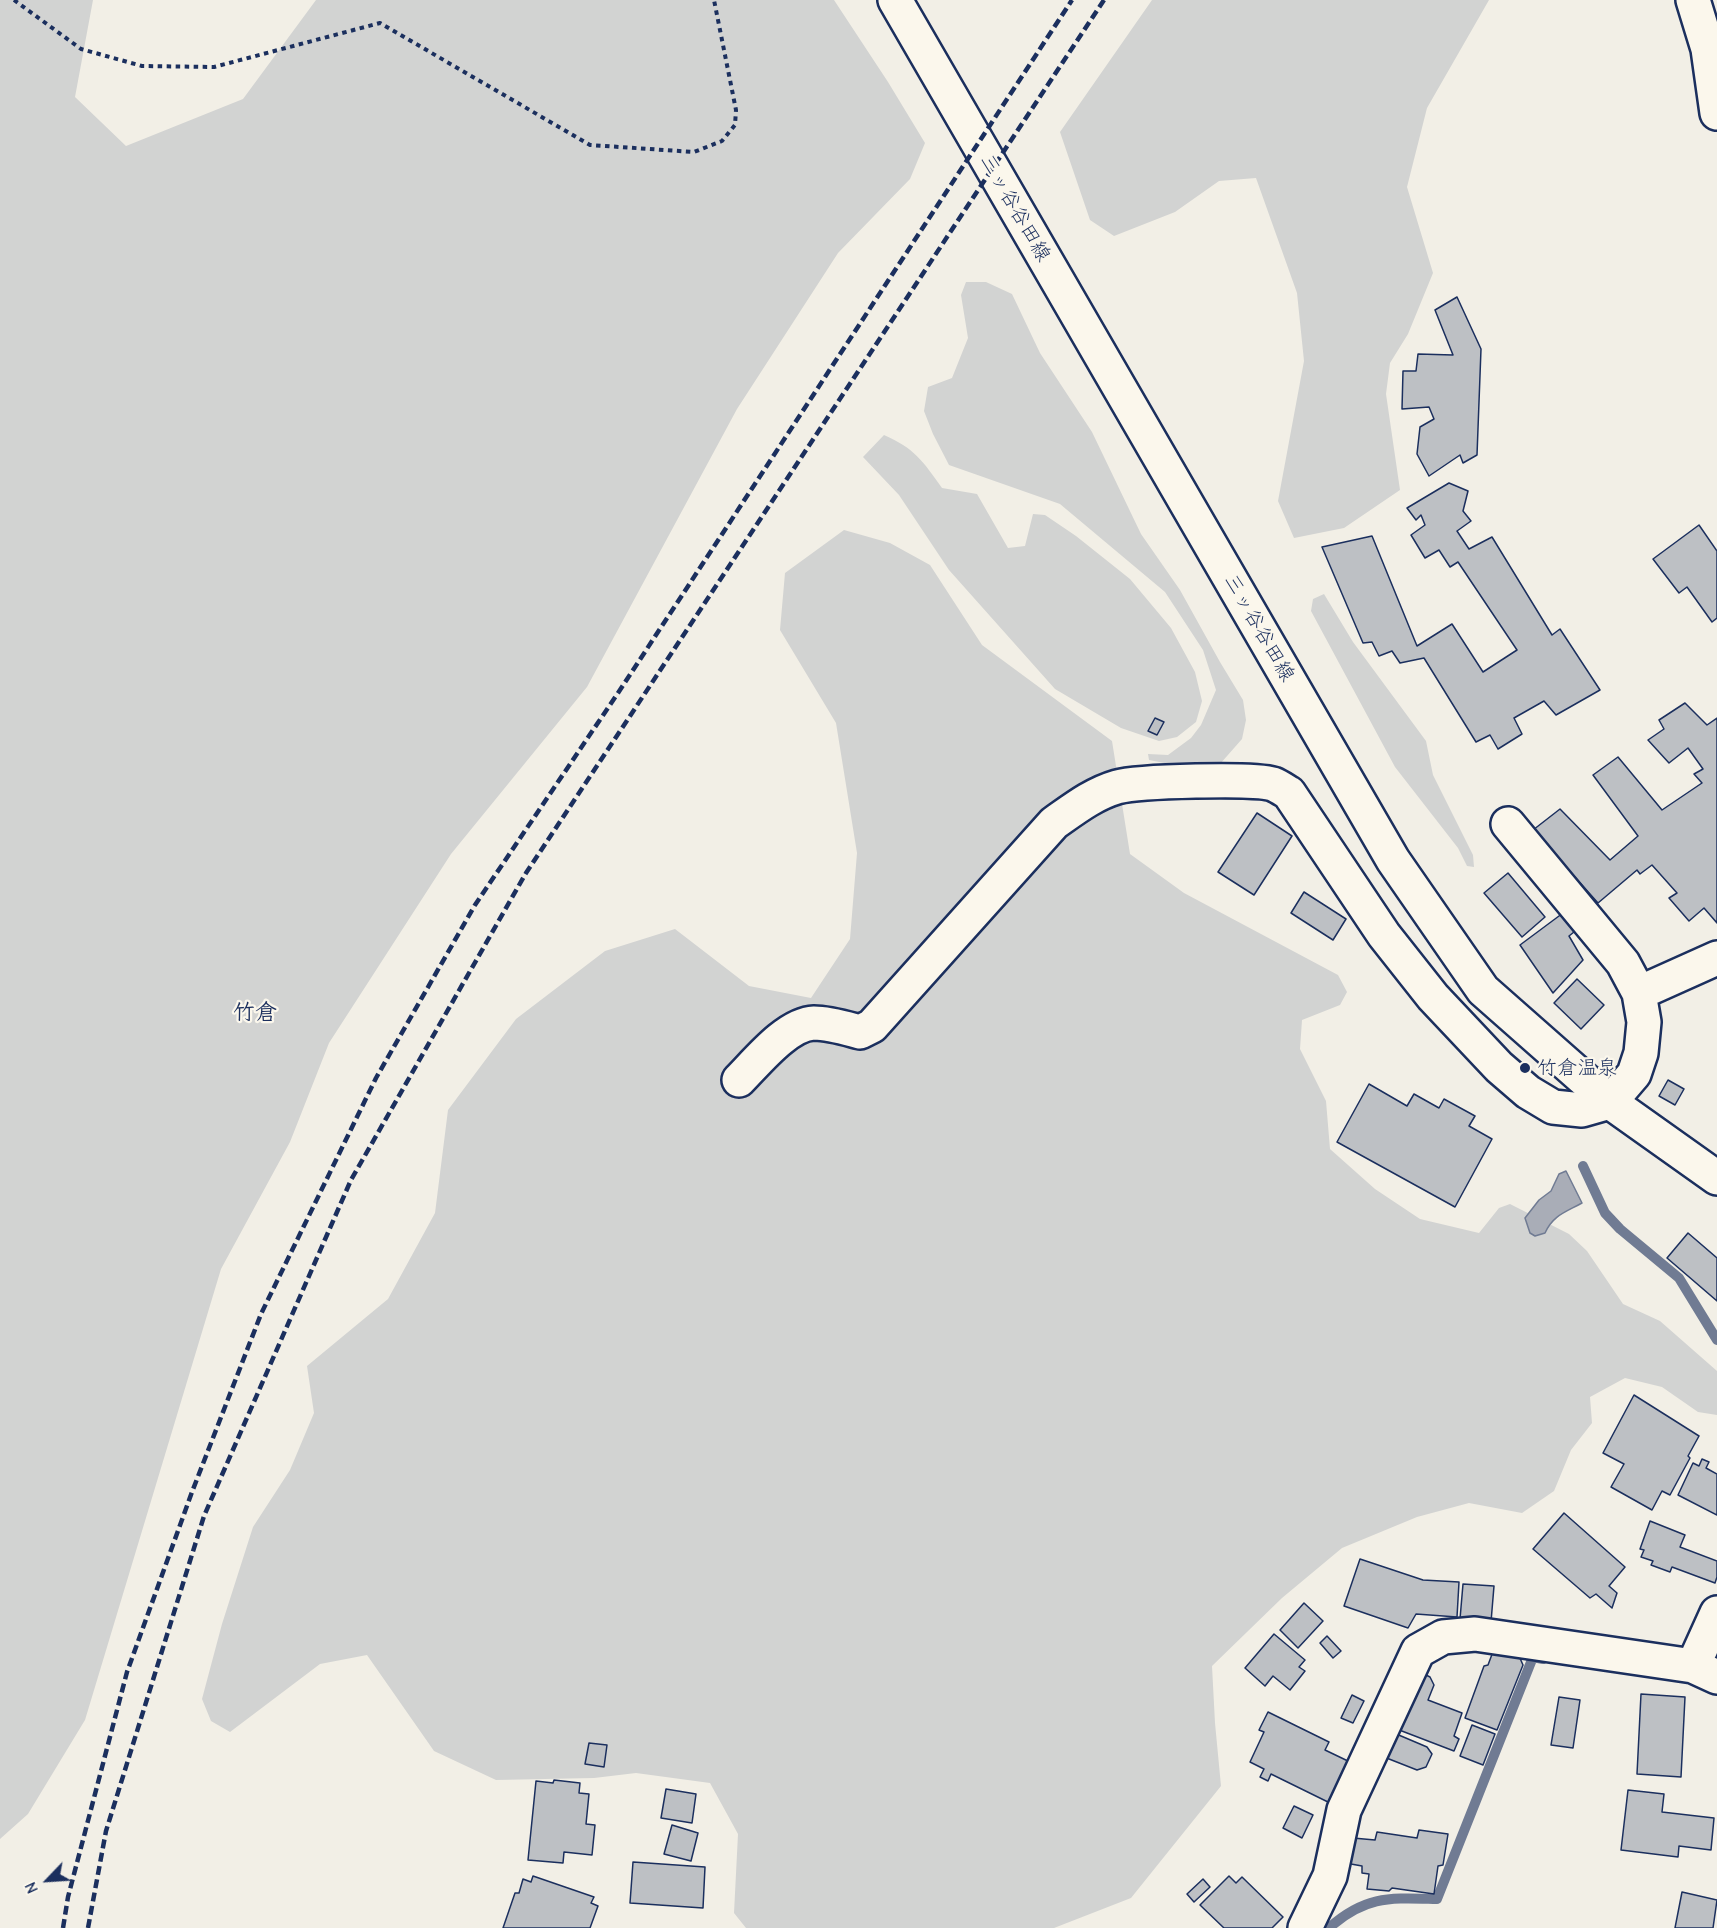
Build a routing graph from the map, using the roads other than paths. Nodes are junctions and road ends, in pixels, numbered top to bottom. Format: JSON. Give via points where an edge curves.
{"nodes":[{"id":1,"x":895,"y":0,"type":"edge"},
{"id":2,"x":1693,"y":0,"type":"edge"},
{"id":3,"x":1717,"y":113,"type":"edge"},
{"id":4,"x":1508,"y":824,"type":"dead end"},
{"id":5,"x":1717,"y":958,"type":"edge"},
{"id":6,"x":1639,"y":993,"type":"junction"},
{"id":7,"x":739,"y":1080,"type":"dead end"},
{"id":8,"x":1610,"y":1102,"type":"junction"},
{"id":9,"x":1717,"y":1178,"type":"edge"},
{"id":10,"x":1717,"y":1613,"type":"edge"},
{"id":11,"x":1705,"y":1671,"type":"edge"},
{"id":12,"x":1305,"y":1928,"type":"edge"}],
"edges":[{"from":1,"to":8,"type":"street","name":"三ッ谷谷田線","via":[[1393,860],[1483,990]]},
{"from":2,"to":3,"type":"street","via":[[1708,49]]},
{"from":4,"to":6,"type":"street","via":[[1623,963]]},
{"from":5,"to":6,"type":"street"},
{"from":6,"to":8,"type":"street","via":[[1644,1022],[1641,1053],[1634,1074]]},
{"from":7,"to":8,"type":"street","via":[[791,1031],[812,1023],[860,1032],[872,1026],[1054,823],[1088,799],[1119,787],[1242,781],[1273,784],[1289,793],[1384,935],[1433,998],[1499,1067],[1553,1107],[1582,1110]]},
{"from":8,"to":9,"type":"street","name":"三ッ谷谷田線"},
{"from":10,"to":11,"type":"street"},
{"from":11,"to":12,"type":"street","via":[[1475,1634],[1443,1637],[1418,1651],[1344,1810],[1330,1876]]}]}
